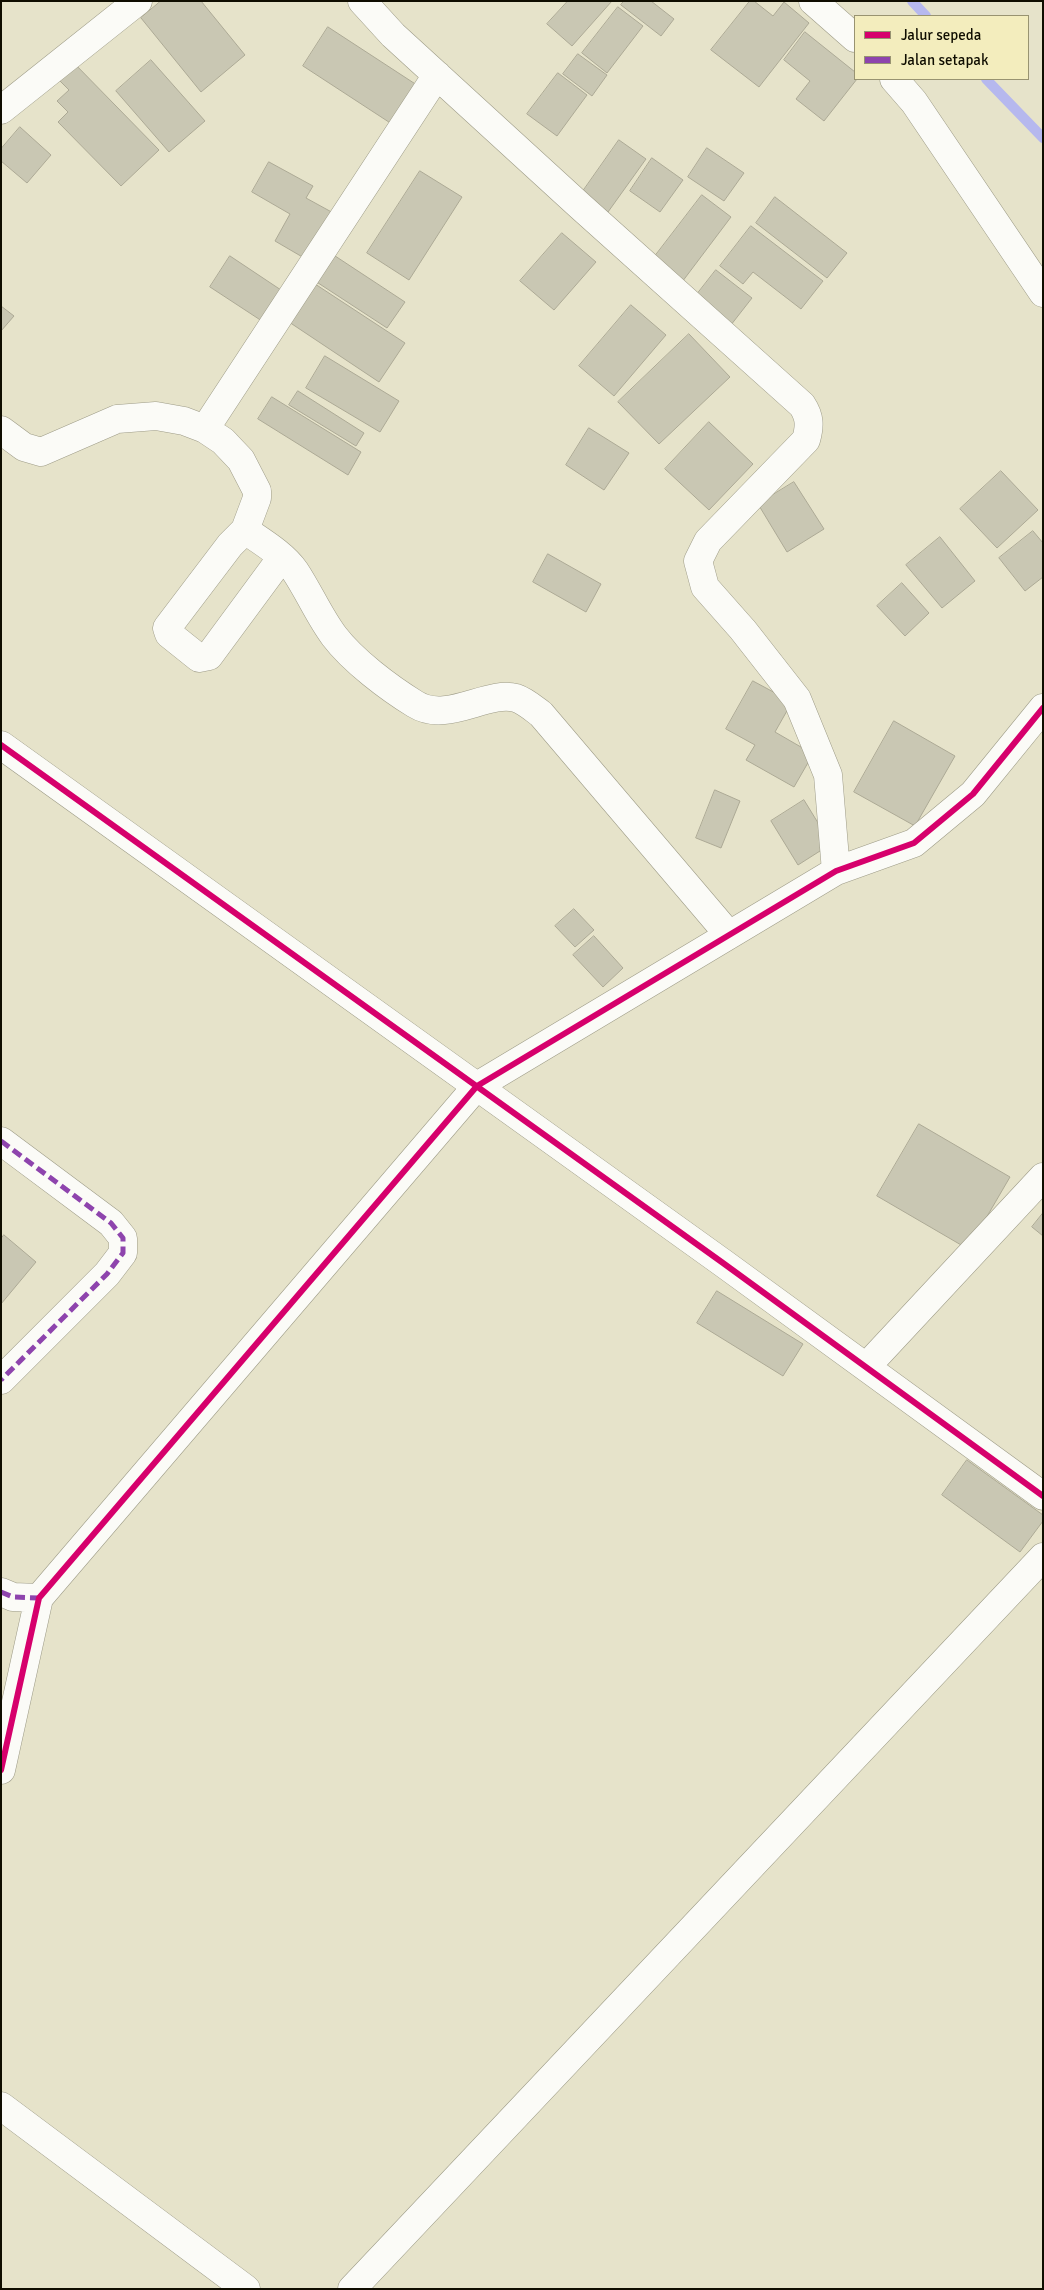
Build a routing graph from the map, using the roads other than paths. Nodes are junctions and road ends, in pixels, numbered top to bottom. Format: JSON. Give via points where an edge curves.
{"nodes":[{"id":1,"x":138,"y":1,"type":"edge"},
{"id":2,"x":362,"y":1,"type":"edge"},
{"id":3,"x":813,"y":1,"type":"edge"},
{"id":4,"x":854,"y":37,"type":"edge"},
{"id":5,"x":437,"y":75,"type":"junction"},
{"id":6,"x":895,"y":80,"type":"edge"},
{"id":7,"x":1,"y":110,"type":"edge"},
{"id":8,"x":1043,"y":293,"type":"edge"},
{"id":9,"x":205,"y":429,"type":"junction"},
{"id":10,"x":1,"y":430,"type":"edge"},
{"id":11,"x":246,"y":530,"type":"junction"},
{"id":12,"x":282,"y":557,"type":"junction"},
{"id":13,"x":1043,"y":708,"type":"edge"},
{"id":14,"x":1,"y":745,"type":"edge"},
{"id":15,"x":836,"y":871,"type":"junction"},
{"id":16,"x":728,"y":935,"type":"junction"},
{"id":17,"x":476,"y":1086,"type":"junction"},
{"id":18,"x":1,"y":1141,"type":"edge"},
{"id":19,"x":1043,"y":1177,"type":"edge"},
{"id":20,"x":866,"y":1367,"type":"junction"},
{"id":21,"x":1,"y":1380,"type":"edge"},
{"id":22,"x":1043,"y":1496,"type":"edge"},
{"id":23,"x":1043,"y":1557,"type":"edge"},
{"id":24,"x":1,"y":1592,"type":"edge"},
{"id":25,"x":39,"y":1598,"type":"junction"},
{"id":26,"x":1,"y":1770,"type":"edge"},
{"id":27,"x":1,"y":2106,"type":"edge"},
{"id":28,"x":246,"y":2289,"type":"edge"},
{"id":29,"x":352,"y":2289,"type":"edge"}],
"edges":[{"from":1,"to":7,"type":"street"},
{"from":2,"to":5,"type":"street"},
{"from":3,"to":4,"type":"street"},
{"from":5,"to":9,"type":"street"},
{"from":5,"to":15,"type":"street","via":[[802,405],[808,414],[806,440],[708,541],[698,561],[705,587],[797,698],[828,775]]},
{"from":6,"to":8,"type":"street","via":[[914,102]]},
{"from":9,"to":10,"type":"street","via":[[184,421],[133,416],[108,422],[41,452],[24,446]]},
{"from":9,"to":11,"type":"street","via":[[241,460],[255,485],[257,498]]},
{"from":11,"to":12,"type":"street"},
{"from":11,"to":12,"type":"street","via":[[230,545],[167,628],[168,634],[199,658],[208,656]]},
{"from":12,"to":16,"type":"street","via":[[294,570],[335,638],[374,676],[417,706],[459,709],[502,697],[527,703],[541,714]]},
{"from":13,"to":15,"type":"street","via":[[973,794],[914,843]]},
{"from":14,"to":17,"type":"street"},
{"from":15,"to":16,"type":"street"},
{"from":16,"to":17,"type":"street"},
{"from":17,"to":20,"type":"street"},
{"from":17,"to":25,"type":"street"},
{"from":18,"to":21,"type":"street","via":[[111,1223],[123,1238],[123,1253],[107,1274]]},
{"from":19,"to":20,"type":"street"},
{"from":20,"to":22,"type":"street"},
{"from":23,"to":29,"type":"street"},
{"from":24,"to":25,"type":"street","via":[[13,1597]]},
{"from":25,"to":26,"type":"street"},
{"from":27,"to":28,"type":"street"}]}
